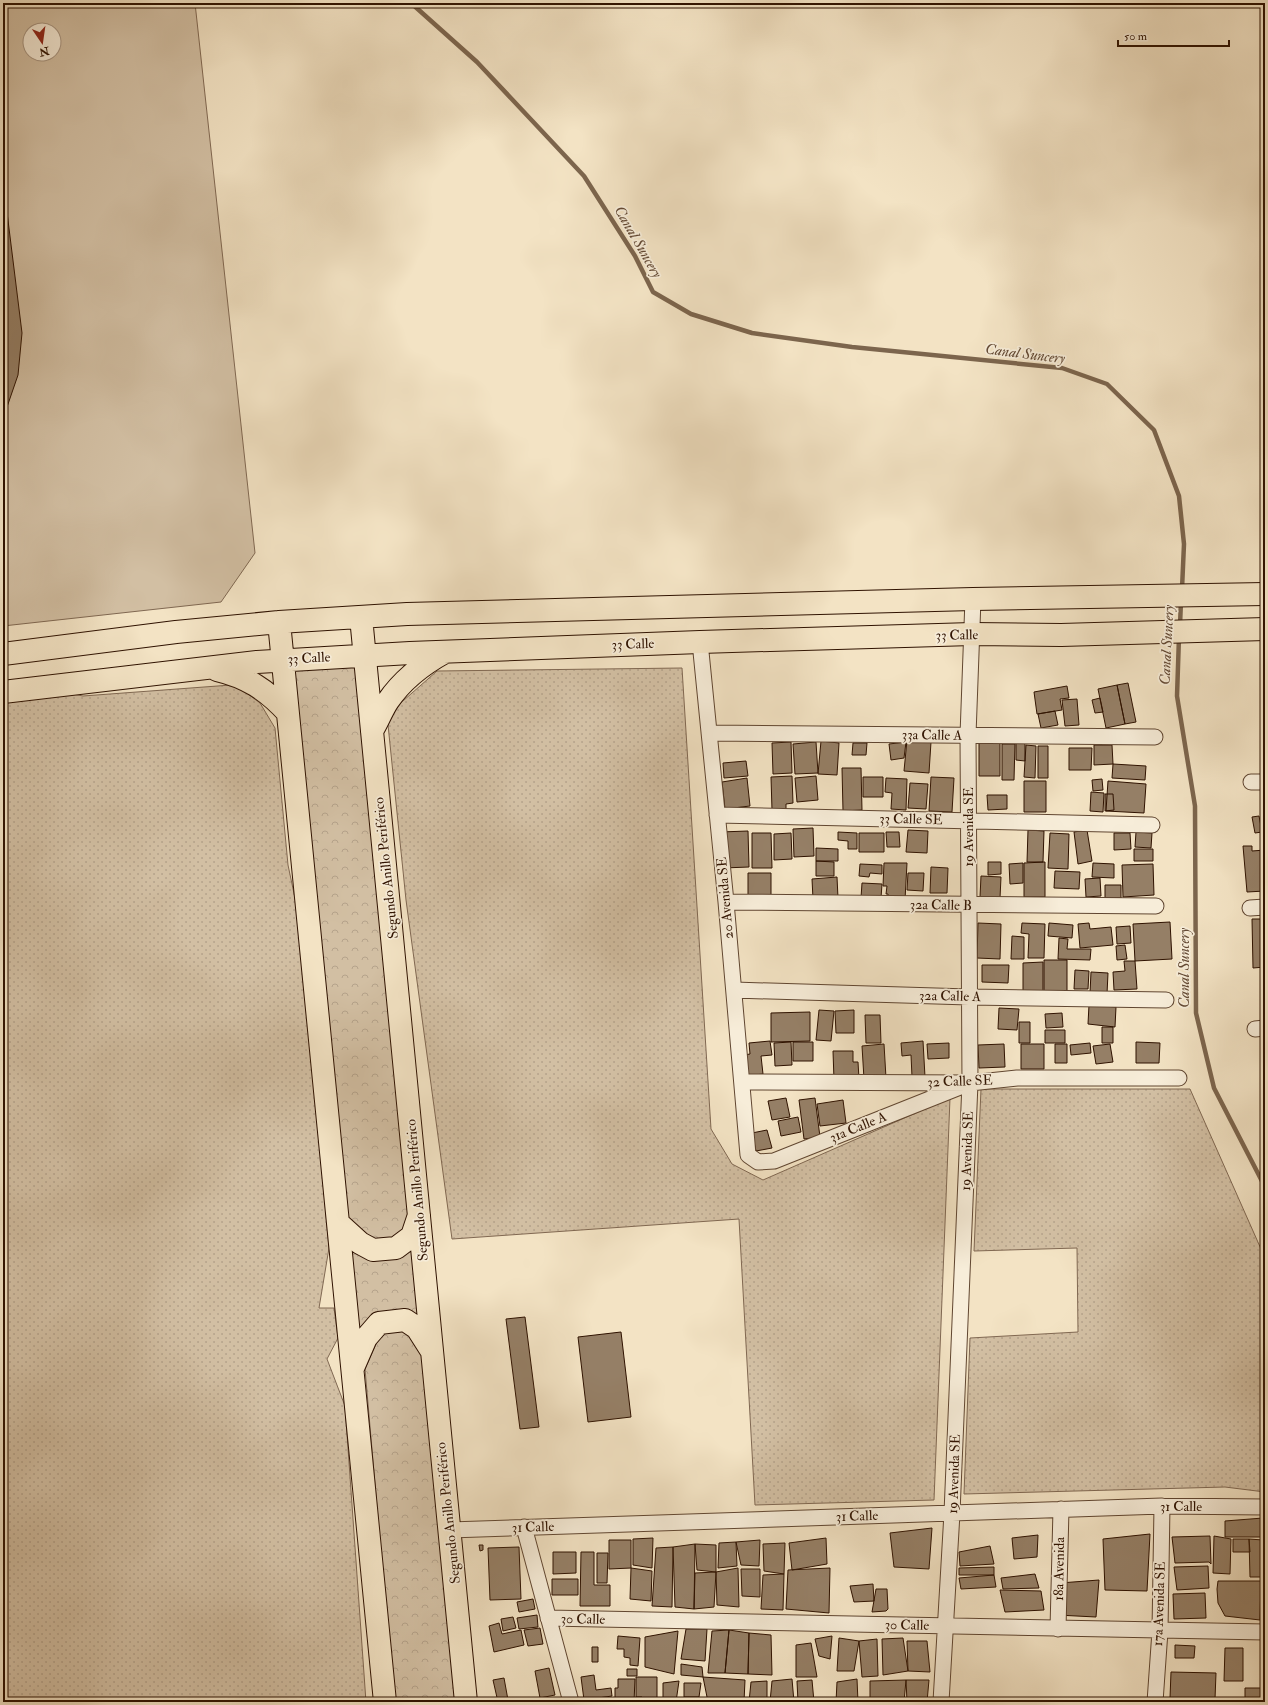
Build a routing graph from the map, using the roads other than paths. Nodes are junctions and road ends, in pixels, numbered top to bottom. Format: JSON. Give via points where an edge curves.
{"nodes":[{"id":1,"x":1265,"y":594,"type":"edge"},
{"id":2,"x":973,"y":599,"type":"junction"},
{"id":3,"x":362,"y":618,"type":"junction"},
{"id":4,"x":279,"y":622,"type":"junction"},
{"id":5,"x":1265,"y":628,"type":"edge"},
{"id":6,"x":972,"y":634,"type":"junction"},
{"id":7,"x":700,"y":642,"type":"junction"},
{"id":8,"x":446,"y":651,"type":"junction"},
{"id":9,"x":3,"y":654,"type":"edge"},
{"id":10,"x":365,"y":655,"type":"junction"},
{"id":11,"x":283,"y":660,"type":"junction"},
{"id":12,"x":208,"y":667,"type":"junction"},
{"id":13,"x":3,"y":692,"type":"edge"},
{"id":14,"x":288,"y":713,"type":"junction"},
{"id":15,"x":372,"y":731,"type":"junction"},
{"id":16,"x":709,"y":733,"type":"junction"},
{"id":17,"x":968,"y":735,"type":"junction"},
{"id":18,"x":1155,"y":737,"type":"dead end"},
{"id":19,"x":717,"y":815,"type":"junction"},
{"id":20,"x":968,"y":820,"type":"junction"},
{"id":21,"x":1152,"y":825,"type":"dead end"},
{"id":22,"x":726,"y":902,"type":"junction"},
{"id":23,"x":968,"y":905,"type":"junction"},
{"id":24,"x":1156,"y":906,"type":"dead end"},
{"id":25,"x":1250,"y":908,"type":"dead end"},
{"id":26,"x":1265,"y":908,"type":"edge"},
{"id":27,"x":734,"y":990,"type":"junction"},
{"id":28,"x":968,"y":997,"type":"junction"},
{"id":29,"x":1166,"y":1000,"type":"dead end"},
{"id":30,"x":1179,"y":1078,"type":"dead end"},
{"id":31,"x":742,"y":1082,"type":"junction"},
{"id":32,"x":970,"y":1083,"type":"junction"},
{"id":33,"x":748,"y":1155,"type":"joint"},
{"id":34,"x":419,"y":1215,"type":"junction"},
{"id":35,"x":338,"y":1223,"type":"junction"},
{"id":36,"x":432,"y":1353,"type":"junction"},
{"id":37,"x":352,"y":1369,"type":"junction"},
{"id":38,"x":1162,"y":1506,"type":"junction"},
{"id":39,"x":1265,"y":1507,"type":"edge"},
{"id":40,"x":1061,"y":1509,"type":"junction"},
{"id":41,"x":952,"y":1513,"type":"junction"},
{"id":42,"x":524,"y":1527,"type":"junction"},
{"id":43,"x":450,"y":1530,"type":"junction"},
{"id":44,"x":548,"y":1618,"type":"junction"},
{"id":45,"x":945,"y":1626,"type":"junction"},
{"id":46,"x":1058,"y":1629,"type":"junction"},
{"id":47,"x":1160,"y":1631,"type":"junction"},
{"id":48,"x":1265,"y":1632,"type":"edge"},
{"id":49,"x":385,"y":1702,"type":"edge"},
{"id":50,"x":466,"y":1702,"type":"edge"},
{"id":51,"x":571,"y":1702,"type":"edge"},
{"id":52,"x":941,"y":1702,"type":"edge"},
{"id":53,"x":1155,"y":1702,"type":"edge"}],
"edges":[{"from":1,"to":2,"type":"main road"},
{"from":2,"to":3,"type":"main road","via":[[407,614]]},
{"from":2,"to":6,"type":"street","name":"19 Avenida SE"},
{"from":3,"to":4,"type":"main road"},
{"from":3,"to":10,"type":"main road","name":"Segundo Anillo Periférico"},
{"from":4,"to":9,"type":"main road"},
{"from":4,"to":11,"type":"main road"},
{"from":5,"to":6,"type":"main road","name":"33 Calle","via":[[1062,635]]},
{"from":6,"to":7,"type":"main road","name":"33 Calle"},
{"from":6,"to":17,"type":"street","name":"19 Avenida SE"},
{"from":7,"to":8,"type":"main road","name":"33 Calle"},
{"from":7,"to":16,"type":"street","name":"20 Avenida SE"},
{"from":8,"to":10,"type":"main road","name":"33 Calle"},
{"from":8,"to":15,"type":"main road","via":[[411,674],[388,700]]},
{"from":10,"to":11,"type":"main road","name":"33 Calle"},
{"from":10,"to":15,"type":"main road","name":"Segundo Anillo Periférico"},
{"from":11,"to":12,"type":"main road","name":"33 Calle"},
{"from":11,"to":14,"type":"main road"},
{"from":12,"to":13,"type":"main road","name":"33 Calle"},
{"from":12,"to":14,"type":"main road","via":[[235,674],[260,687]]},
{"from":14,"to":35,"type":"main road"},
{"from":15,"to":34,"type":"main road","name":"Segundo Anillo Periférico"},
{"from":16,"to":17,"type":"street","name":"33a Calle A"},
{"from":16,"to":19,"type":"street","name":"20 Avenida SE"},
{"from":17,"to":18,"type":"street","name":"33a Calle A"},
{"from":17,"to":20,"type":"street","name":"19 Avenida SE"},
{"from":19,"to":20,"type":"street","name":"33 Calle SE"},
{"from":19,"to":22,"type":"street","name":"20 Avenida SE"},
{"from":20,"to":21,"type":"street","name":"33 Calle SE"},
{"from":20,"to":23,"type":"street","name":"19 Avenida SE"},
{"from":22,"to":23,"type":"street","name":"32a Calle B"},
{"from":22,"to":27,"type":"street","name":"20 Avenida SE"},
{"from":23,"to":24,"type":"street","name":"32a Calle B"},
{"from":23,"to":28,"type":"street","name":"19 Avenida SE"},
{"from":25,"to":26,"type":"street"},
{"from":27,"to":28,"type":"street","name":"32a Calle A"},
{"from":27,"to":31,"type":"street","name":"20 Avenida SE"},
{"from":28,"to":29,"type":"street","name":"32a Calle A"},
{"from":28,"to":32,"type":"street","name":"19 Avenida SE"},
{"from":30,"to":32,"type":"street","name":"32 Calle SE","via":[[1017,1078]]},
{"from":31,"to":32,"type":"street","name":"32 Calle SE"},
{"from":31,"to":33,"type":"street","name":"20 Avenida SE"},
{"from":32,"to":33,"type":"street","name":"31a Calle A","via":[[774,1161],[758,1162]]},
{"from":32,"to":41,"type":"street","name":"19 Avenida SE"},
{"from":34,"to":35,"type":"main road","via":[[412,1236],[396,1248],[373,1250],[360,1243]]},
{"from":34,"to":36,"type":"main road","name":"Segundo Anillo Periférico"},
{"from":35,"to":37,"type":"main road"},
{"from":36,"to":37,"type":"main road","via":[[417,1328],[405,1320],[379,1323],[366,1338]]},
{"from":36,"to":43,"type":"main road","name":"Segundo Anillo Periférico"},
{"from":37,"to":49,"type":"main road"},
{"from":38,"to":39,"type":"street","name":"31 Calle"},
{"from":38,"to":40,"type":"street","name":"31 Calle"},
{"from":38,"to":47,"type":"street","name":"17a Avenida SE"},
{"from":40,"to":41,"type":"street","name":"31 Calle"},
{"from":40,"to":46,"type":"street","name":"18a Avenida"},
{"from":41,"to":42,"type":"street","name":"31 Calle"},
{"from":41,"to":45,"type":"street","name":"19 Avenida SE"},
{"from":42,"to":43,"type":"street","name":"31 Calle"},
{"from":42,"to":44,"type":"street"},
{"from":43,"to":50,"type":"main road","name":"Segundo Anillo Periférico"},
{"from":44,"to":45,"type":"street","name":"30 Calle"},
{"from":44,"to":51,"type":"street"},
{"from":45,"to":46,"type":"street","name":"30 Calle"},
{"from":45,"to":52,"type":"street","name":"19 Avenida SE"},
{"from":46,"to":47,"type":"street","name":"30 Calle"},
{"from":47,"to":48,"type":"street","name":"30 Calle"},
{"from":47,"to":53,"type":"street","name":"17a Avenida SE"}]}
